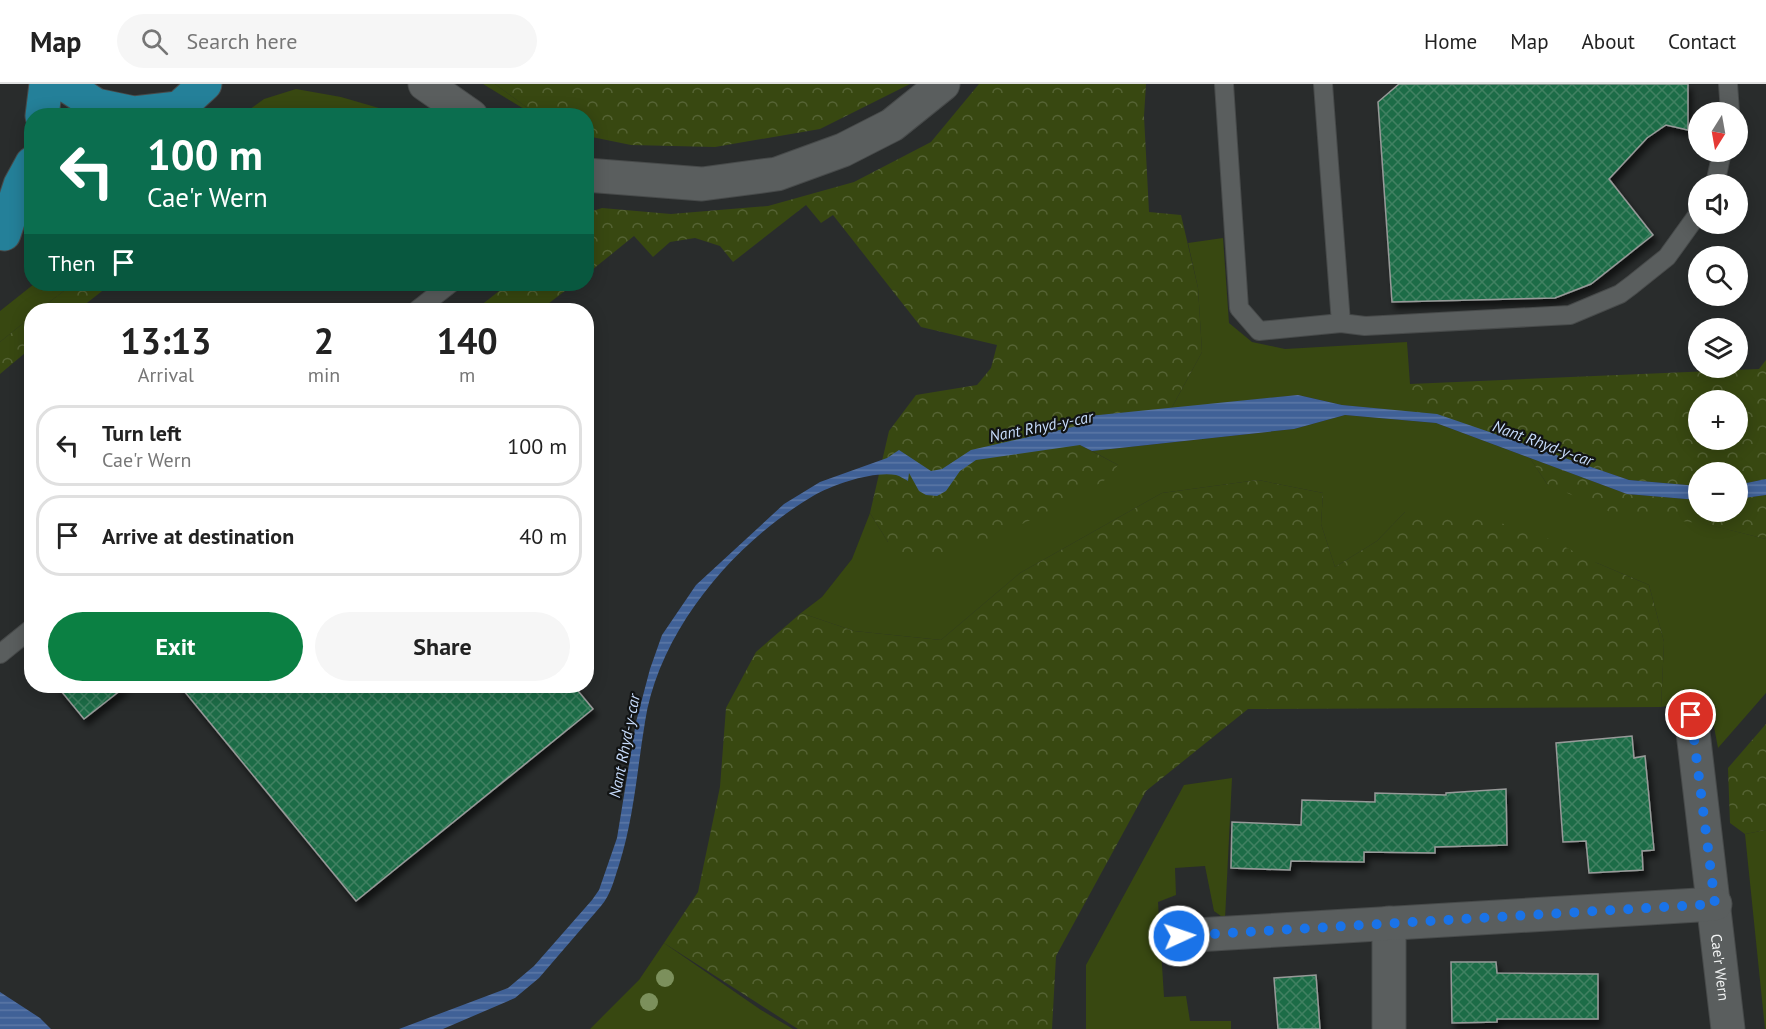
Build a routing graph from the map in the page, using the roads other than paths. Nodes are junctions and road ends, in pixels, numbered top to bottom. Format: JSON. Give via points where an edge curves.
{"nodes":[{"id":1,"x":46,"y":84,"type":"edge"},
{"id":2,"x":64,"y":84,"type":"edge"},
{"id":3,"x":205,"y":84,"type":"edge"},
{"id":4,"x":425,"y":84,"type":"edge"},
{"id":5,"x":943,"y":84,"type":"edge"},
{"id":6,"x":1224,"y":84,"type":"edge"},
{"id":7,"x":1323,"y":84,"type":"edge"},
{"id":8,"x":1728,"y":84,"type":"edge"},
{"id":9,"x":1729,"y":102,"type":"edge"},
{"id":10,"x":43,"y":108,"type":"edge"},
{"id":11,"x":110,"y":108,"type":"edge"},
{"id":12,"x":178,"y":108,"type":"edge"},
{"id":13,"x":460,"y":108,"type":"edge"},
{"id":14,"x":594,"y":176,"type":"edge"},
{"id":15,"x":24,"y":178,"type":"edge"},
{"id":16,"x":1688,"y":228,"type":"edge"},
{"id":17,"x":12,"y":232,"type":"edge"},
{"id":18,"x":441,"y":291,"type":"edge"},
{"id":19,"x":426,"y":303,"type":"edge"},
{"id":20,"x":1341,"y":323,"type":"junction"},
{"id":21,"x":24,"y":634,"type":"edge"},
{"id":22,"x":0,"y":654,"type":"edge"},
{"id":23,"x":1691,"y":715,"type":"dead end"},
{"id":24,"x":1715,"y":904,"type":"junction"},
{"id":25,"x":1389,"y":923,"type":"junction"},
{"id":26,"x":1179,"y":936,"type":"dead end"},
{"id":27,"x":1389,"y":1029,"type":"edge"},
{"id":28,"x":1728,"y":1029,"type":"edge"}],
"edges":[{"from":1,"to":10,"type":"main road"},
{"from":2,"to":11,"type":"main road","via":[[96,105]]},
{"from":3,"to":12,"type":"main road"},
{"from":4,"to":13,"type":"street"},
{"from":5,"to":14,"type":"street","via":[[892,125],[843,150],[777,174],[702,184]]},
{"from":6,"to":20,"type":"lane","via":[[1239,308],[1258,331]]},
{"from":7,"to":20,"type":"lane"},
{"from":8,"to":9,"type":"lane"},
{"from":15,"to":17,"type":"main road"},
{"from":16,"to":20,"type":"lane","via":[[1667,257],[1620,294],[1570,315],[1365,326]]},
{"from":18,"to":19,"type":"lane"},
{"from":21,"to":22,"type":"lane"},
{"from":23,"to":24,"type":"street","name":"Cae'r Wern"},
{"from":24,"to":25,"type":"street"},
{"from":24,"to":28,"type":"street","name":"Cae'r Wern"},
{"from":25,"to":26,"type":"street"},
{"from":25,"to":27,"type":"street"}]}
